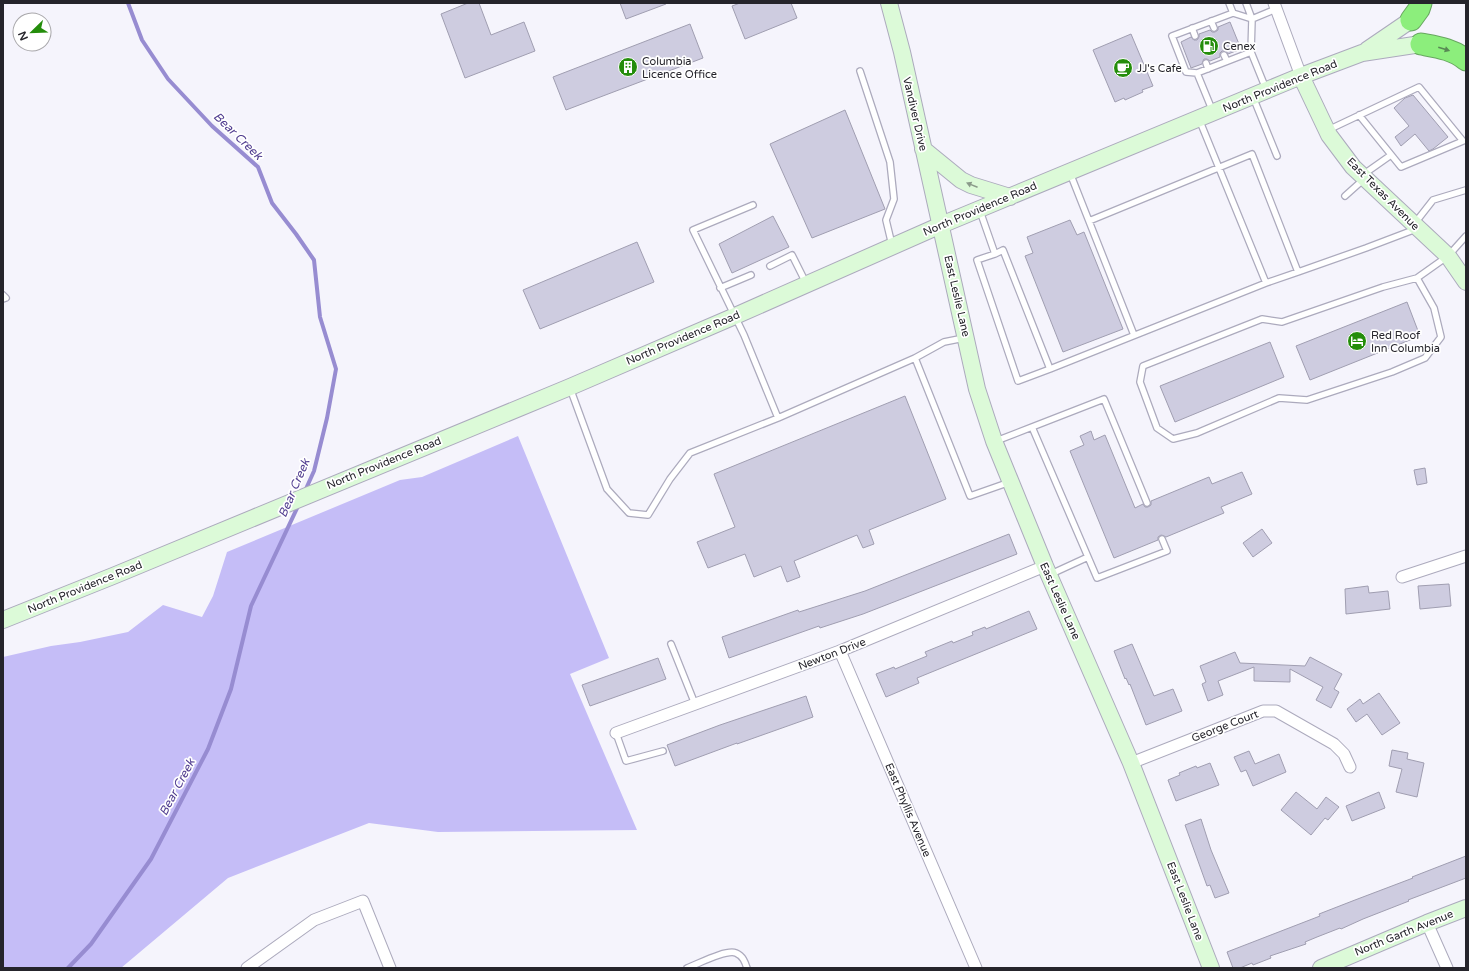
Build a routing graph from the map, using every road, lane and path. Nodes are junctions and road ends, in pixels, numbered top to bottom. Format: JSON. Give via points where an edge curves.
{"nodes":[{"id":1,"x":888,"y":3,"type":"edge"},
{"id":2,"x":1229,"y":3,"type":"edge"},
{"id":3,"x":1246,"y":3,"type":"edge"},
{"id":4,"x":1275,"y":6,"type":"edge"},
{"id":5,"x":1416,"y":12,"type":"edge"},
{"id":6,"x":1233,"y":13,"type":"junction"},
{"id":7,"x":1252,"y":19,"type":"junction"},
{"id":8,"x":1210,"y":21,"type":"junction"},
{"id":9,"x":1192,"y":28,"type":"junction"},
{"id":10,"x":1214,"y":28,"type":"dead end"},
{"id":11,"x":1195,"y":36,"type":"dead end"},
{"id":12,"x":1421,"y":44,"type":"joint"},
{"id":13,"x":1252,"y":52,"type":"junction"},
{"id":14,"x":1362,"y":53,"type":"junction"},
{"id":15,"x":1466,"y":60,"type":"edge"},
{"id":16,"x":1206,"y":63,"type":"dead end"},
{"id":17,"x":1208,"y":69,"type":"junction"},
{"id":18,"x":860,"y":70,"type":"dead end"},
{"id":19,"x":1197,"y":74,"type":"junction"},
{"id":20,"x":1301,"y":76,"type":"junction"},
{"id":21,"x":1260,"y":93,"type":"junction"},
{"id":22,"x":1214,"y":112,"type":"junction"},
{"id":23,"x":1360,"y":115,"type":"junction"},
{"id":24,"x":1198,"y":118,"type":"junction"},
{"id":25,"x":1326,"y":131,"type":"junction"},
{"id":26,"x":923,"y":149,"type":"junction"},
{"id":27,"x":1391,"y":155,"type":"junction"},
{"id":28,"x":1277,"y":156,"type":"dead end"},
{"id":29,"x":1219,"y":168,"type":"junction"},
{"id":30,"x":1070,"y":172,"type":"junction"},
{"id":31,"x":1364,"y":177,"type":"junction"},
{"id":32,"x":1466,"y":190,"type":"edge"},
{"id":33,"x":1010,"y":196,"type":"junction"},
{"id":34,"x":1345,"y":196,"type":"dead end"},
{"id":35,"x":753,"y":205,"type":"dead end"},
{"id":36,"x":979,"y":209,"type":"junction"},
{"id":37,"x":1089,"y":221,"type":"junction"},
{"id":38,"x":941,"y":225,"type":"junction"},
{"id":39,"x":1416,"y":226,"type":"junction"},
{"id":40,"x":1466,"y":236,"type":"edge"},
{"id":41,"x":893,"y":247,"type":"junction"},
{"id":42,"x":995,"y":254,"type":"junction"},
{"id":43,"x":1448,"y":256,"type":"junction"},
{"id":44,"x":770,"y":266,"type":"dead end"},
{"id":45,"x":1298,"y":272,"type":"junction"},
{"id":46,"x":750,"y":275,"type":"dead end"},
{"id":47,"x":1417,"y":278,"type":"junction"},
{"id":48,"x":1466,"y":282,"type":"edge"},
{"id":49,"x":1266,"y":283,"type":"junction"},
{"id":50,"x":807,"y":285,"type":"junction"},
{"id":51,"x":720,"y":288,"type":"junction"},
{"id":52,"x":735,"y":316,"type":"junction"},
{"id":53,"x":1134,"y":335,"type":"junction"},
{"id":54,"x":966,"y":337,"type":"junction"},
{"id":55,"x":916,"y":358,"type":"junction"},
{"id":56,"x":1050,"y":369,"type":"junction"},
{"id":57,"x":570,"y":387,"type":"junction"},
{"id":58,"x":778,"y":418,"type":"junction"},
{"id":59,"x":1032,"y":427,"type":"junction"},
{"id":60,"x":994,"y":441,"type":"junction"},
{"id":61,"x":1011,"y":482,"type":"junction"},
{"id":62,"x":1147,"y":503,"type":"dead end"},
{"id":63,"x":1162,"y":539,"type":"dead end"},
{"id":64,"x":1466,"y":556,"type":"edge"},
{"id":65,"x":1088,"y":557,"type":"junction"},
{"id":66,"x":1047,"y":571,"type":"junction"},
{"id":67,"x":1402,"y":576,"type":"dead end"},
{"id":68,"x":3,"y":620,"type":"edge"},
{"id":69,"x":671,"y":644,"type":"dead end"},
{"id":70,"x":840,"y":651,"type":"junction"},
{"id":71,"x":695,"y":704,"type":"junction"},
{"id":72,"x":616,"y":733,"type":"joint"},
{"id":73,"x":662,"y":751,"type":"dead end"},
{"id":74,"x":1131,"y":763,"type":"junction"},
{"id":75,"x":1350,"y":767,"type":"dead end"},
{"id":76,"x":1466,"y":908,"type":"edge"},
{"id":77,"x":1427,"y":923,"type":"junction"},
{"id":78,"x":247,"y":968,"type":"edge"},
{"id":79,"x":390,"y":968,"type":"edge"},
{"id":80,"x":687,"y":968,"type":"edge"},
{"id":81,"x":747,"y":968,"type":"edge"},
{"id":82,"x":976,"y":968,"type":"edge"},
{"id":83,"x":1211,"y":968,"type":"edge"},
{"id":84,"x":1321,"y":968,"type":"edge"},
{"id":85,"x":1446,"y":968,"type":"edge"}],
"edges":[{"from":1,"to":26,"type":"street","name":"Vandiver Drive","via":[[902,52]]},
{"from":2,"to":6,"type":"lane"},
{"from":3,"to":7,"type":"lane"},
{"from":4,"to":7,"type":"lane"},
{"from":4,"to":20,"type":"street"},
{"from":5,"to":14,"type":"street","name":"North Providence Road"},
{"from":6,"to":7,"type":"lane"},
{"from":6,"to":8,"type":"lane"},
{"from":7,"to":13,"type":"lane"},
{"from":8,"to":9,"type":"lane"},
{"from":8,"to":10,"type":"lane"},
{"from":9,"to":11,"type":"lane"},
{"from":9,"to":19,"type":"lane","via":[[1172,36],[1186,72]]},
{"from":12,"to":14,"type":"street","name":"North Providence Road"},
{"from":12,"to":15,"type":"highway","one_way":true,"via":[[1442,48]]},
{"from":13,"to":17,"type":"lane","via":[[1225,58]]},
{"from":13,"to":21,"type":"lane"},
{"from":14,"to":20,"type":"street","name":"North Providence Road"},
{"from":16,"to":17,"type":"lane"},
{"from":17,"to":19,"type":"lane"},
{"from":18,"to":41,"type":"lane","via":[[890,162],[894,199],[886,220]]},
{"from":19,"to":22,"type":"lane"},
{"from":20,"to":21,"type":"street","name":"North Providence Road"},
{"from":20,"to":25,"type":"street","name":"East Texas Avenue"},
{"from":21,"to":22,"type":"street","name":"North Providence Road"},
{"from":21,"to":28,"type":"lane"},
{"from":22,"to":24,"type":"street","name":"North Providence Road"},
{"from":23,"to":25,"type":"lane"},
{"from":23,"to":27,"type":"lane"},
{"from":23,"to":27,"type":"lane","via":[[1419,87],[1463,141],[1401,167]]},
{"from":24,"to":29,"type":"lane"},
{"from":24,"to":30,"type":"street","name":"North Providence Road"},
{"from":25,"to":31,"type":"street","name":"East Texas Avenue","via":[[1353,167]]},
{"from":33,"to":26,"type":"street","one_way":true,"via":[[961,180]]},
{"from":26,"to":38,"type":"street","name":"Vandiver Drive"},
{"from":27,"to":31,"type":"lane"},
{"from":29,"to":37,"type":"lane"},
{"from":29,"to":45,"type":"lane","via":[[1252,154]]},
{"from":29,"to":49,"type":"lane"},
{"from":30,"to":33,"type":"street","name":"North Providence Road"},
{"from":30,"to":37,"type":"lane"},
{"from":31,"to":34,"type":"lane"},
{"from":31,"to":39,"type":"street","name":"East Texas Avenue"},
{"from":32,"to":39,"type":"lane","via":[[1433,200]]},
{"from":33,"to":36,"type":"street","name":"North Providence Road"},
{"from":35,"to":51,"type":"lane","via":[[693,230]]},
{"from":36,"to":38,"type":"street","name":"North Providence Road"},
{"from":36,"to":42,"type":"lane"},
{"from":37,"to":53,"type":"lane"},
{"from":38,"to":41,"type":"street","name":"North Providence Road"},
{"from":38,"to":54,"type":"street","name":"East Leslie Lane"},
{"from":39,"to":43,"type":"street","name":"East Texas Avenue"},
{"from":39,"to":45,"type":"lane","via":[[1366,248]]},
{"from":40,"to":43,"type":"lane"},
{"from":41,"to":50,"type":"street","name":"North Providence Road"},
{"from":42,"to":56,"type":"lane","via":[[1003,250]]},
{"from":42,"to":56,"type":"lane","via":[[978,260],[1018,381]]},
{"from":43,"to":47,"type":"lane"},
{"from":43,"to":48,"type":"street","name":"East Texas Avenue"},
{"from":44,"to":50,"type":"lane","via":[[792,255]]},
{"from":45,"to":49,"type":"lane"},
{"from":46,"to":51,"type":"lane"},
{"from":47,"to":47,"type":"lane","via":[[1382,287],[1282,322],[1262,319],[1143,366],[1140,382],[1157,428],[1173,440],[1279,398],[1307,400],[1392,372],[1425,358],[1441,338],[1434,308]]},
{"from":49,"to":53,"type":"lane"},
{"from":50,"to":52,"type":"street","name":"North Providence Road"},
{"from":51,"to":52,"type":"lane"},
{"from":52,"to":57,"type":"street","name":"North Providence Road"},
{"from":52,"to":58,"type":"lane"},
{"from":53,"to":56,"type":"lane"},
{"from":54,"to":55,"type":"lane","via":[[944,342]]},
{"from":54,"to":60,"type":"street","name":"East Leslie Lane","via":[[977,389]]},
{"from":55,"to":58,"type":"lane"},
{"from":55,"to":61,"type":"lane","via":[[970,496]]},
{"from":57,"to":58,"type":"lane","via":[[608,488],[629,513],[648,515],[690,453]]},
{"from":57,"to":68,"type":"street","name":"North Providence Road"},
{"from":59,"to":60,"type":"lane"},
{"from":59,"to":62,"type":"lane","via":[[1104,399]]},
{"from":59,"to":65,"type":"lane"},
{"from":60,"to":61,"type":"street","name":"East Leslie Lane"},
{"from":61,"to":66,"type":"street","name":"East Leslie Lane"},
{"from":63,"to":65,"type":"lane","via":[[1167,551],[1097,578]]},
{"from":64,"to":67,"type":"street"},
{"from":65,"to":66,"type":"lane"},
{"from":66,"to":70,"type":"street","name":"Newton Drive"},
{"from":66,"to":74,"type":"street","name":"East Leslie Lane"},
{"from":69,"to":71,"type":"lane"},
{"from":70,"to":71,"type":"street","name":"Newton Drive"},
{"from":70,"to":82,"type":"street","name":"East Phyllis Avenue"},
{"from":71,"to":72,"type":"street","name":"Newton Drive"},
{"from":72,"to":73,"type":"lane","via":[[626,761]]},
{"from":74,"to":75,"type":"street","name":"George Court","via":[[1263,711],[1276,711],[1334,744],[1344,754]]},
{"from":74,"to":83,"type":"street","name":"East Leslie Lane"},
{"from":76,"to":77,"type":"street","name":"North Garth Avenue"},
{"from":77,"to":84,"type":"street","name":"North Garth Avenue"},
{"from":77,"to":85,"type":"street"},
{"from":78,"to":79,"type":"street","via":[[314,920],[363,901]]},
{"from":80,"to":81,"type":"lane","via":[[734,952],[741,956]]}]}
